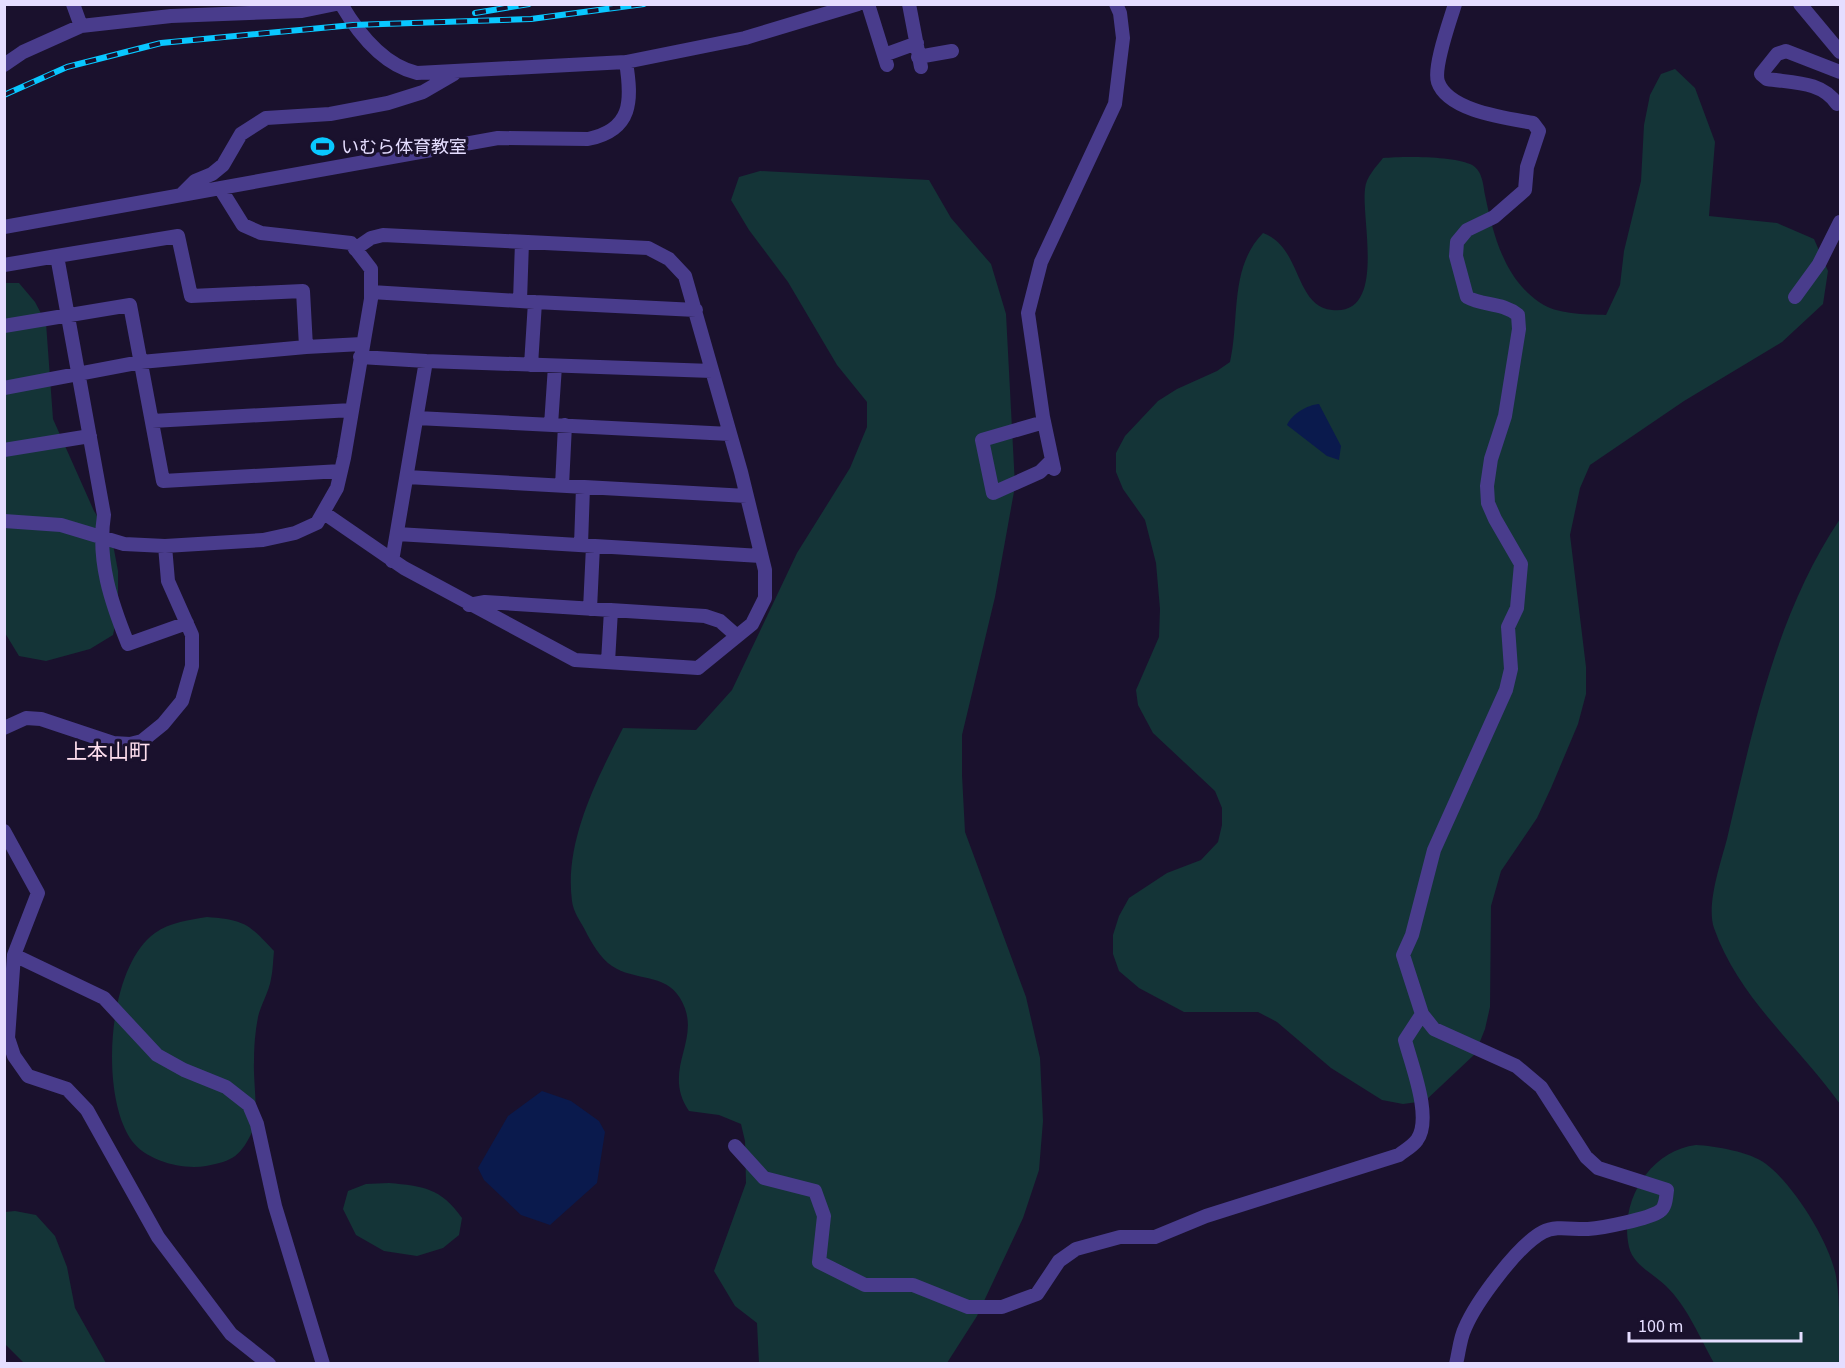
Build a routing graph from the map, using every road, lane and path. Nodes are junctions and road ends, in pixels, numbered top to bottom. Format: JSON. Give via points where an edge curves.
{"nodes":[{"id":1,"x":73,"y":4,"type":"edge"},
{"id":2,"x":336,"y":4,"type":"edge"},
{"id":3,"x":341,"y":4,"type":"edge"},
{"id":4,"x":858,"y":4,"type":"edge"},
{"id":5,"x":868,"y":4,"type":"edge"},
{"id":6,"x":909,"y":4,"type":"edge"},
{"id":7,"x":1116,"y":4,"type":"edge"},
{"id":8,"x":1455,"y":4,"type":"edge"},
{"id":9,"x":1800,"y":4,"type":"edge"},
{"id":10,"x":81,"y":26,"type":"junction"},
{"id":11,"x":951,"y":51,"type":"dead end"},
{"id":12,"x":1840,"y":52,"type":"edge"},
{"id":13,"x":918,"y":56,"type":"junction"},
{"id":14,"x":626,"y":62,"type":"junction"},
{"id":15,"x":4,"y":65,"type":"edge"},
{"id":16,"x":1840,"y":72,"type":"edge"},
{"id":17,"x":455,"y":73,"type":"junction"},
{"id":18,"x":1837,"y":104,"type":"dead end"},
{"id":19,"x":219,"y":188,"type":"junction"},
{"id":20,"x":182,"y":194,"type":"junction"},
{"id":21,"x":1840,"y":222,"type":"edge"},
{"id":22,"x":4,"y":227,"type":"edge"},
{"id":23,"x":522,"y":242,"type":"junction"},
{"id":24,"x":356,"y":249,"type":"junction"},
{"id":25,"x":57,"y":256,"type":"junction"},
{"id":26,"x":4,"y":265,"type":"edge"},
{"id":27,"x":371,"y":292,"type":"junction"},
{"id":28,"x":1795,"y":297,"type":"dead end"},
{"id":29,"x":520,"y":302,"type":"junction"},
{"id":30,"x":535,"y":302,"type":"junction"},
{"id":31,"x":696,"y":310,"type":"junction"},
{"id":32,"x":68,"y":315,"type":"junction"},
{"id":33,"x":4,"y":326,"type":"edge"},
{"id":34,"x":306,"y":347,"type":"junction"},
{"id":35,"x":361,"y":351,"type":"junction"},
{"id":36,"x":426,"y":361,"type":"junction"},
{"id":37,"x":141,"y":362,"type":"junction"},
{"id":38,"x":531,"y":365,"type":"junction"},
{"id":39,"x":555,"y":366,"type":"junction"},
{"id":40,"x":712,"y":371,"type":"junction"},
{"id":41,"x":78,"y":373,"type":"junction"},
{"id":42,"x":4,"y":388,"type":"edge"},
{"id":43,"x":352,"y":410,"type":"junction"},
{"id":44,"x":417,"y":418,"type":"junction"},
{"id":45,"x":152,"y":421,"type":"junction"},
{"id":46,"x":1044,"y":422,"type":"junction"},
{"id":47,"x":558,"y":425,"type":"junction"},
{"id":48,"x":730,"y":434,"type":"junction"},
{"id":49,"x":90,"y":436,"type":"junction"},
{"id":50,"x":4,"y":450,"type":"edge"},
{"id":51,"x":341,"y":471,"type":"junction"},
{"id":52,"x":407,"y":477,"type":"junction"},
{"id":53,"x":562,"y":486,"type":"junction"},
{"id":54,"x":583,"y":487,"type":"junction"},
{"id":55,"x":747,"y":496,"type":"junction"},
{"id":56,"x":324,"y":513,"type":"junction"},
{"id":57,"x":5,"y":524,"type":"edge"},
{"id":58,"x":397,"y":534,"type":"junction"},
{"id":59,"x":101,"y":537,"type":"junction"},
{"id":60,"x":165,"y":546,"type":"junction"},
{"id":61,"x":587,"y":546,"type":"junction"},
{"id":62,"x":761,"y":556,"type":"junction"},
{"id":63,"x":392,"y":561,"type":"junction"},
{"id":64,"x":469,"y":605,"type":"junction"},
{"id":65,"x":590,"y":609,"type":"junction"},
{"id":66,"x":611,"y":610,"type":"junction"},
{"id":67,"x":187,"y":623,"type":"junction"},
{"id":68,"x":737,"y":636,"type":"junction"},
{"id":69,"x":608,"y":662,"type":"junction"},
{"id":70,"x":4,"y":728,"type":"edge"},
{"id":71,"x":4,"y":831,"type":"edge"},
{"id":72,"x":14,"y":955,"type":"junction"},
{"id":73,"x":1422,"y":1014,"type":"junction"},
{"id":74,"x":735,"y":1146,"type":"dead end"},
{"id":75,"x":269,"y":1364,"type":"edge"},
{"id":76,"x":323,"y":1364,"type":"edge"},
{"id":77,"x":1456,"y":1364,"type":"edge"}],
"edges":[{"from":1,"to":10,"type":"street"},
{"from":2,"to":10,"type":"street","via":[[302,11],[171,16]]},
{"from":3,"to":17,"type":"street","via":[[374,48],[403,70]]},
{"from":4,"to":14,"type":"street","via":[[745,38]]},
{"from":5,"to":13,"type":"street","via":[[886,60]]},
{"from":6,"to":13,"type":"street"},
{"from":7,"to":46,"type":"street","via":[[1123,38],[1115,104],[1041,262],[1028,313]]},
{"from":8,"to":73,"type":"street","via":[[1437,81],[1446,97],[1471,109],[1533,123],[1539,131],[1527,167],[1525,190],[1494,217],[1467,230],[1457,242],[1456,255],[1467,297],[1508,307],[1518,315],[1505,416],[1487,486],[1494,519],[1521,564],[1516,608],[1508,627],[1511,669],[1506,690],[1434,850],[1403,955]]},
{"from":9,"to":12,"type":"street"},
{"from":10,"to":15,"type":"street","via":[[23,52]]},
{"from":11,"to":13,"type":"street"},
{"from":14,"to":17,"type":"street"},
{"from":14,"to":19,"type":"street","via":[[631,93],[625,118],[601,136],[498,138]]},
{"from":16,"to":18,"type":"street","via":[[1786,51],[1778,54],[1761,74],[1767,79],[1817,87],[1829,93]]},
{"from":17,"to":20,"type":"street","via":[[423,92],[388,103],[330,114],[266,118],[241,134],[223,165],[195,181]]},
{"from":19,"to":20,"type":"street"},
{"from":19,"to":24,"type":"street","via":[[243,225],[261,233],[351,243]]},
{"from":20,"to":22,"type":"street"},
{"from":21,"to":28,"type":"street","via":[[1819,264]]},
{"from":23,"to":24,"type":"street","via":[[383,235]]},
{"from":23,"to":29,"type":"street"},
{"from":23,"to":31,"type":"street","via":[[648,248],[669,259],[685,276]]},
{"from":24,"to":27,"type":"street","via":[[370,269]]},
{"from":25,"to":26,"type":"street"},
{"from":25,"to":32,"type":"street"},
{"from":25,"to":34,"type":"street","via":[[178,236],[190,296],[303,291]]},
{"from":27,"to":29,"type":"street"},
{"from":27,"to":35,"type":"street"},
{"from":29,"to":30,"type":"street"},
{"from":30,"to":31,"type":"street"},
{"from":30,"to":38,"type":"street"},
{"from":31,"to":40,"type":"street"},
{"from":32,"to":33,"type":"street"},
{"from":32,"to":37,"type":"street","via":[[130,305]]},
{"from":32,"to":41,"type":"street"},
{"from":34,"to":35,"type":"street"},
{"from":34,"to":37,"type":"street"},
{"from":35,"to":36,"type":"street"},
{"from":35,"to":43,"type":"street"},
{"from":36,"to":38,"type":"street"},
{"from":36,"to":44,"type":"street"},
{"from":37,"to":41,"type":"street"},
{"from":37,"to":45,"type":"street"},
{"from":38,"to":39,"type":"street"},
{"from":39,"to":40,"type":"street"},
{"from":39,"to":47,"type":"street"},
{"from":40,"to":48,"type":"street"},
{"from":41,"to":42,"type":"street"},
{"from":41,"to":49,"type":"street"},
{"from":43,"to":45,"type":"street"},
{"from":43,"to":51,"type":"street"},
{"from":44,"to":47,"type":"street"},
{"from":44,"to":52,"type":"street"},
{"from":45,"to":51,"type":"street","via":[[163,481]]},
{"from":46,"to":46,"type":"street","via":[[1053,464],[993,493],[982,440]]},
{"from":47,"to":48,"type":"street"},
{"from":47,"to":53,"type":"street"},
{"from":48,"to":55,"type":"street"},
{"from":49,"to":50,"type":"street"},
{"from":49,"to":59,"type":"street","via":[[104,515]]},
{"from":51,"to":56,"type":"street"},
{"from":52,"to":53,"type":"street"},
{"from":52,"to":58,"type":"street"},
{"from":53,"to":54,"type":"street"},
{"from":54,"to":55,"type":"street"},
{"from":54,"to":61,"type":"street"},
{"from":55,"to":62,"type":"street"},
{"from":56,"to":60,"type":"street","via":[[317,523],[273,538]]},
{"from":56,"to":63,"type":"street"},
{"from":57,"to":59,"type":"street","via":[[61,525]]},
{"from":58,"to":61,"type":"street"},
{"from":58,"to":63,"type":"street"},
{"from":59,"to":60,"type":"street","via":[[124,544]]},
{"from":59,"to":67,"type":"street","via":[[109,595],[128,644]]},
{"from":60,"to":67,"type":"street","via":[[168,581]]},
{"from":61,"to":62,"type":"street"},
{"from":61,"to":65,"type":"street"},
{"from":62,"to":68,"type":"street","via":[[765,598],[752,624]]},
{"from":63,"to":64,"type":"street"},
{"from":64,"to":65,"type":"street","via":[[485,602]]},
{"from":64,"to":69,"type":"street","via":[[575,660]]},
{"from":65,"to":66,"type":"street"},
{"from":66,"to":68,"type":"street","via":[[705,616],[720,621]]},
{"from":66,"to":69,"type":"street"},
{"from":67,"to":70,"type":"street","via":[[192,634],[192,666],[182,702],[142,741],[113,743],[41,719],[26,718]]},
{"from":68,"to":69,"type":"street","via":[[698,668]]},
{"from":71,"to":72,"type":"street","via":[[38,893]]},
{"from":72,"to":75,"type":"street","via":[[8,1038],[20,1067],[28,1077],[67,1089],[87,1110],[158,1237],[231,1334]]},
{"from":72,"to":76,"type":"street","via":[[104,998],[157,1055],[226,1087],[249,1105]]},
{"from":73,"to":74,"type":"street","via":[[1405,1040],[1422,1101],[1422,1128],[1417,1140],[1399,1155],[1206,1216],[1155,1237],[1120,1237],[1076,1249],[1059,1261],[1037,1294],[1002,1307],[968,1307],[913,1285],[865,1285],[830,1270],[819,1263],[824,1216],[815,1191],[764,1178]]},
{"from":73,"to":77,"type":"street","via":[[1434,1029],[1516,1066],[1541,1087],[1586,1157],[1598,1168],[1667,1190],[1665,1205],[1659,1212],[1589,1229],[1557,1228],[1542,1232],[1501,1272],[1474,1311],[1464,1329]]}]}
